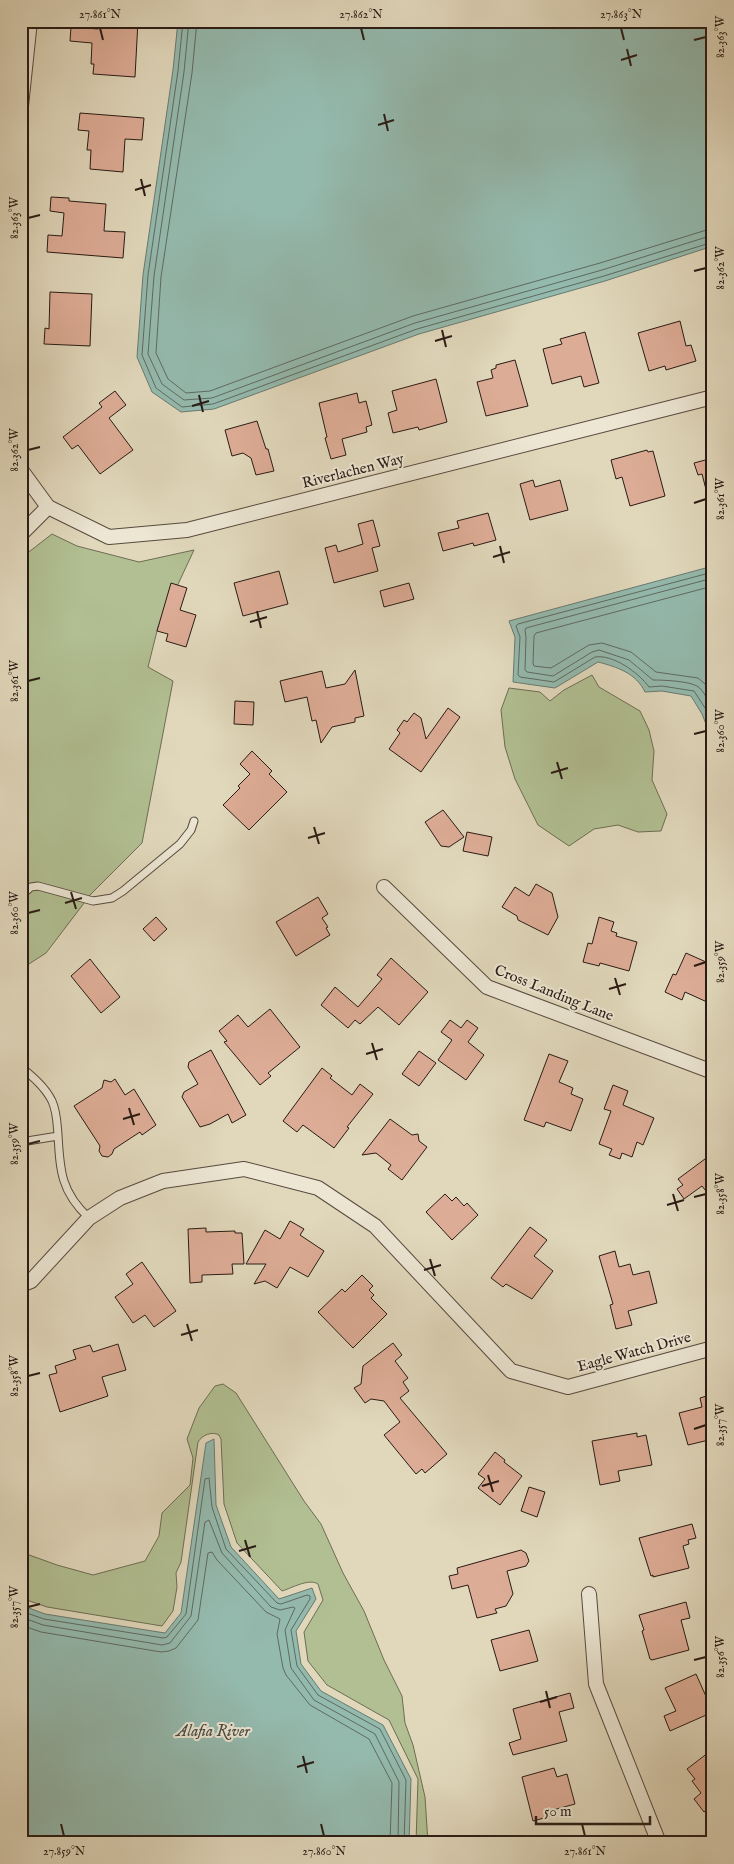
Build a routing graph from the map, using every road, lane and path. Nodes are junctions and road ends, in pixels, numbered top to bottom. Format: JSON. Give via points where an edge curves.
{"nodes":[{"id":1,"x":30,"y":21,"type":"edge"},
{"id":2,"x":21,"y":106,"type":"edge"},
{"id":3,"x":713,"y":397,"type":"edge"},
{"id":4,"x":21,"y":470,"type":"edge"},
{"id":5,"x":48,"y":507,"type":"junction"},
{"id":6,"x":21,"y":534,"type":"edge"},
{"id":7,"x":194,"y":821,"type":"dead end"},
{"id":8,"x":384,"y":887,"type":"dead end"},
{"id":9,"x":21,"y":896,"type":"edge"},
{"id":10,"x":21,"y":1067,"type":"edge"},
{"id":11,"x":713,"y":1072,"type":"edge"},
{"id":12,"x":58,"y":1136,"type":"junction"},
{"id":13,"x":21,"y":1142,"type":"edge"},
{"id":14,"x":89,"y":1218,"type":"junction"},
{"id":15,"x":21,"y":1285,"type":"edge"},
{"id":16,"x":713,"y":1348,"type":"edge"},
{"id":17,"x":588,"y":1594,"type":"dead end"},
{"id":18,"x":659,"y":1843,"type":"edge"}],
"edges":[{"from":1,"to":2,"type":"street"},
{"from":3,"to":5,"type":"street","name":"Riverlachen Way","via":[[187,530],[109,537]]},
{"from":4,"to":5,"type":"street","name":"Riverlachen Way"},
{"from":5,"to":6,"type":"street"},
{"from":7,"to":9,"type":"lane","via":[[180,844],[112,898],[93,901],[38,886],[31,886]]},
{"from":8,"to":11,"type":"street","name":"Cross Landing Lane","via":[[487,987]]},
{"from":10,"to":12,"type":"lane","via":[[52,1101]]},
{"from":12,"to":13,"type":"lane"},
{"from":12,"to":14,"type":"lane","via":[[61,1176],[78,1208]]},
{"from":14,"to":15,"type":"street","name":"Eagle Watch Drive","via":[[30,1281]]},
{"from":14,"to":16,"type":"street","name":"Eagle Watch Drive","via":[[120,1198],[163,1181],[244,1169],[318,1188],[375,1226],[511,1371],[568,1387]]},
{"from":17,"to":18,"type":"street","via":[[596,1684]]}]}
